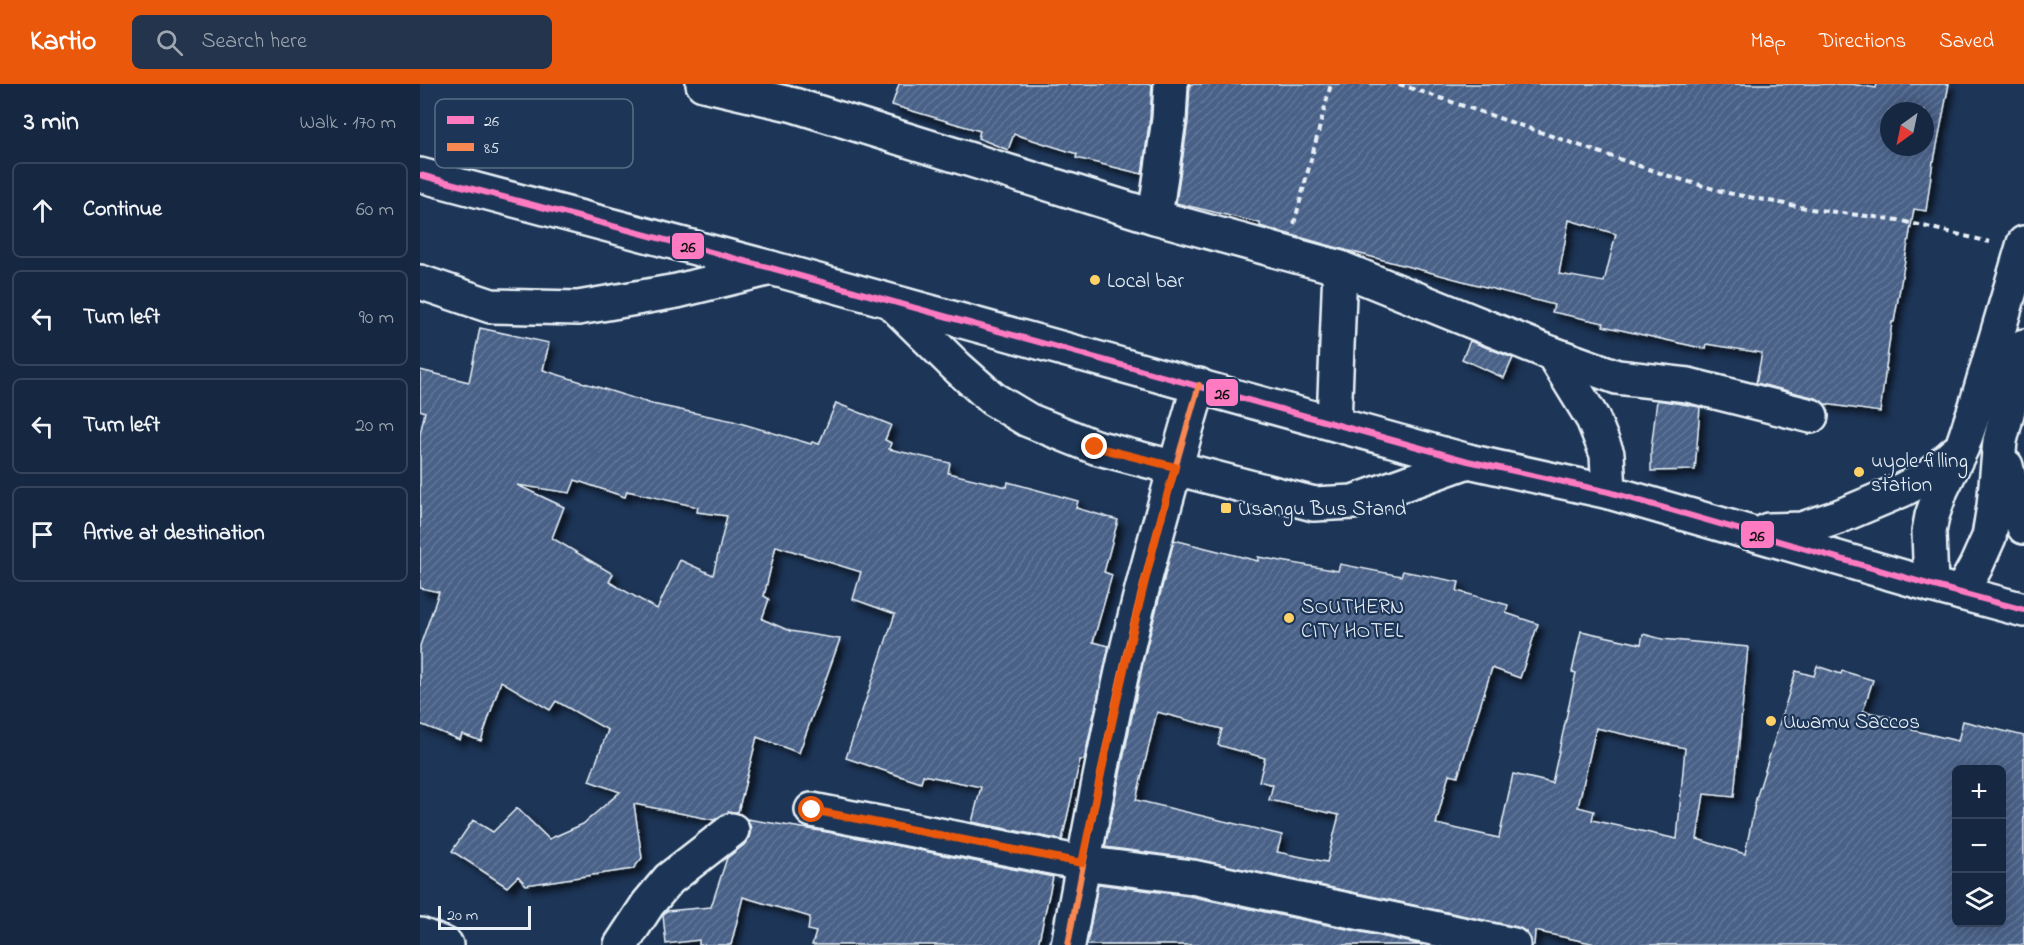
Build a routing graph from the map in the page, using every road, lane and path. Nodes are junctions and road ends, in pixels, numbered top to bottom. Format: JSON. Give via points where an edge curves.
{"nodes":[{"id":1,"x":703,"y":84,"type":"edge"},
{"id":2,"x":1171,"y":84,"type":"edge"},
{"id":3,"x":1331,"y":84,"type":"edge"},
{"id":4,"x":1399,"y":84,"type":"edge"},
{"id":5,"x":420,"y":175,"type":"edge"},
{"id":6,"x":1155,"y":217,"type":"junction"},
{"id":7,"x":2023,"y":247,"type":"edge"},
{"id":8,"x":1286,"y":253,"type":"junction"},
{"id":9,"x":771,"y":268,"type":"junction"},
{"id":10,"x":1340,"y":268,"type":"junction"},
{"id":11,"x":420,"y":282,"type":"edge"},
{"id":12,"x":892,"y":303,"type":"junction"},
{"id":13,"x":2024,"y":346,"type":"edge"},
{"id":14,"x":1553,"y":354,"type":"junction"},
{"id":15,"x":1199,"y":385,"type":"junction"},
{"id":16,"x":2017,"y":395,"type":"edge"},
{"id":17,"x":1811,"y":416,"type":"dead end"},
{"id":18,"x":1334,"y":423,"type":"junction"},
{"id":19,"x":2000,"y":441,"type":"junction"},
{"id":20,"x":1962,"y":447,"type":"junction"},
{"id":21,"x":1468,"y":460,"type":"junction"},
{"id":22,"x":1175,"y":467,"type":"junction"},
{"id":23,"x":1610,"y":492,"type":"junction"},
{"id":24,"x":2024,"y":527,"type":"edge"},
{"id":25,"x":1746,"y":531,"type":"junction"},
{"id":26,"x":1946,"y":589,"type":"junction"},
{"id":27,"x":2024,"y":610,"type":"edge"},
{"id":28,"x":812,"y":810,"type":"dead end"},
{"id":29,"x":732,"y":830,"type":"dead end"},
{"id":30,"x":1082,"y":863,"type":"junction"},
{"id":31,"x":420,"y":935,"type":"edge"},
{"id":32,"x":447,"y":945,"type":"edge"},
{"id":33,"x":621,"y":945,"type":"edge"},
{"id":34,"x":1068,"y":945,"type":"edge"},
{"id":35,"x":1513,"y":945,"type":"edge"}],
"edges":[{"from":1,"to":6,"type":"main road","via":[[794,105]]},
{"from":2,"to":6,"type":"main road"},
{"from":3,"to":8,"type":"path"},
{"from":4,"to":7,"type":"path","via":[[1728,193],[1898,220]]},
{"from":5,"to":9,"type":"main road"},
{"from":6,"to":8,"type":"main road"},
{"from":7,"to":20,"type":"main road"},
{"from":8,"to":10,"type":"main road"},
{"from":9,"to":11,"type":"main road","via":[[677,291],[578,308],[491,306]]},
{"from":9,"to":12,"type":"main road"},
{"from":10,"to":14,"type":"main road"},
{"from":10,"to":18,"type":"main road"},
{"from":12,"to":15,"type":"main road"},
{"from":12,"to":22,"type":"main road","via":[[993,399],[1028,420],[1095,447]]},
{"from":13,"to":16,"type":"main road"},
{"from":14,"to":17,"type":"main road","via":[[1617,377],[1688,385]]},
{"from":14,"to":23,"type":"main road","via":[[1593,420],[1607,454]]},
{"from":15,"to":18,"type":"main road"},
{"from":15,"to":22,"type":"main road"},
{"from":16,"to":19,"type":"main road"},
{"from":18,"to":21,"type":"main road"},
{"from":19,"to":24,"type":"main road"},
{"from":19,"to":26,"type":"main road","via":[[1989,537],[1976,566]]},
{"from":20,"to":25,"type":"main road","via":[[1929,476],[1838,517],[1802,530]]},
{"from":20,"to":26,"type":"main road","via":[[1941,490],[1929,532]]},
{"from":21,"to":22,"type":"main road","via":[[1353,502],[1314,504]]},
{"from":21,"to":23,"type":"main road"},
{"from":22,"to":30,"type":"main road","via":[[1126,655]]},
{"from":23,"to":25,"type":"main road"},
{"from":25,"to":26,"type":"main road"},
{"from":26,"to":27,"type":"main road"},
{"from":28,"to":30,"type":"main road"},
{"from":29,"to":33,"type":"main road","via":[[669,879]]},
{"from":30,"to":34,"type":"main road"},
{"from":30,"to":35,"type":"main road","via":[[1192,877]]},
{"from":31,"to":32,"type":"main road"}]}
